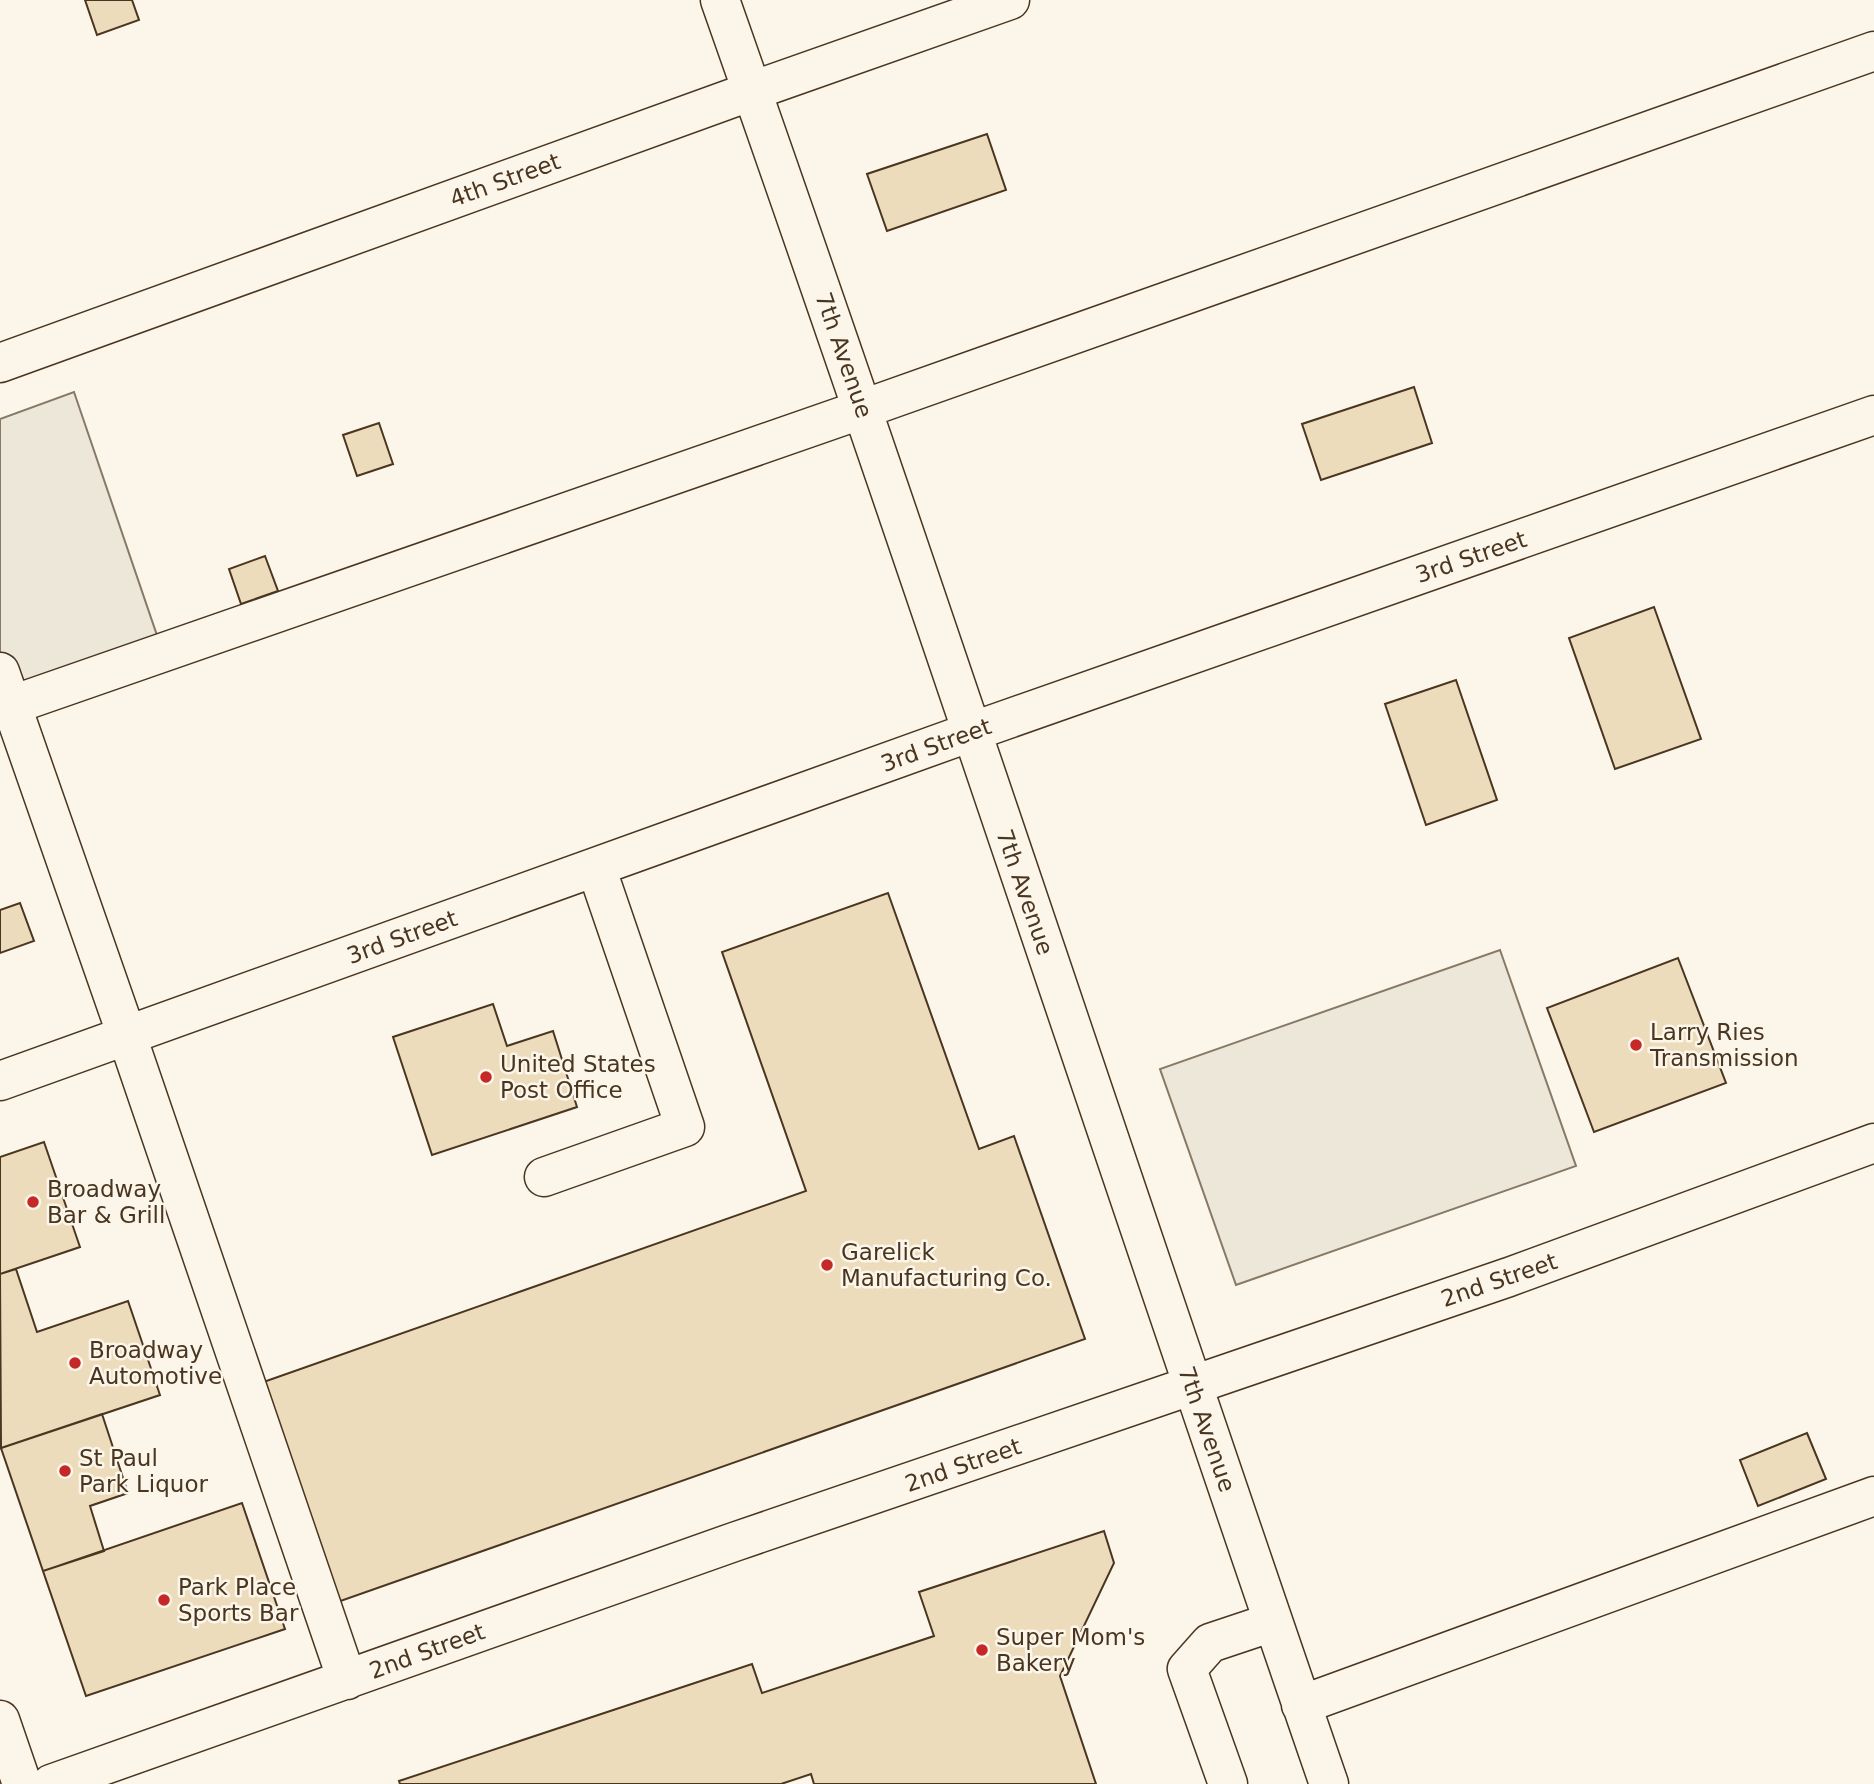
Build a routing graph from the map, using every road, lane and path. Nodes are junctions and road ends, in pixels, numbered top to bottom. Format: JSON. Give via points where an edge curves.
{"nodes":[{"id":1,"x":720,"y":0,"type":"edge"},
{"id":2,"x":1010,"y":0,"type":"edge"},
{"id":3,"x":1874,"y":51,"type":"edge"},
{"id":4,"x":752,"y":91,"type":"junction"},
{"id":5,"x":0,"y":363,"type":"edge"},
{"id":6,"x":863,"y":409,"type":"junction"},
{"id":7,"x":1874,"y":415,"type":"edge"},
{"id":8,"x":6,"y":689,"type":"edge"},
{"id":9,"x":971,"y":732,"type":"junction"},
{"id":10,"x":596,"y":867,"type":"junction"},
{"id":11,"x":127,"y":1037,"type":"junction"},
{"id":12,"x":0,"y":1081,"type":"edge"},
{"id":13,"x":1874,"y":1143,"type":"edge"},
{"id":14,"x":544,"y":1177,"type":"dead end"},
{"id":15,"x":1192,"y":1386,"type":"junction"},
{"id":16,"x":1874,"y":1496,"type":"edge"},
{"id":17,"x":1273,"y":1622,"type":"junction"},
{"id":18,"x":347,"y":1680,"type":"junction"},
{"id":19,"x":1301,"y":1705,"type":"junction"},
{"id":20,"x":0,"y":1720,"type":"edge"},
{"id":21,"x":22,"y":1784,"type":"edge"},
{"id":22,"x":51,"y":1784,"type":"edge"},
{"id":23,"x":1228,"y":1784,"type":"edge"},
{"id":24,"x":1329,"y":1784,"type":"edge"}],
"edges":[{"from":1,"to":4,"type":"street","name":"7th Avenue"},
{"from":2,"to":4,"type":"street","name":"4th Street"},
{"from":3,"to":6,"type":"street"},
{"from":4,"to":5,"type":"street","name":"4th Street"},
{"from":4,"to":6,"type":"street","name":"7th Avenue"},
{"from":6,"to":8,"type":"street"},
{"from":6,"to":9,"type":"street","name":"7th Avenue"},
{"from":7,"to":9,"type":"street","name":"3rd Street"},
{"from":8,"to":11,"type":"street"},
{"from":9,"to":10,"type":"street","name":"3rd Street"},
{"from":9,"to":15,"type":"street","name":"7th Avenue"},
{"from":10,"to":11,"type":"street","name":"3rd Street"},
{"from":10,"to":14,"type":"street","via":[[685,1127]]},
{"from":11,"to":12,"type":"street","name":"3rd Street"},
{"from":11,"to":18,"type":"street"},
{"from":13,"to":15,"type":"street","name":"2nd Street","via":[[1509,1277]]},
{"from":15,"to":17,"type":"street","name":"7th Avenue"},
{"from":15,"to":18,"type":"street","name":"2nd Street"},
{"from":16,"to":19,"type":"street"},
{"from":17,"to":19,"type":"street","name":"7th Avenue"},
{"from":17,"to":23,"type":"street","via":[[1210,1643],[1187,1669]]},
{"from":18,"to":22,"type":"street","name":"2nd Street"},
{"from":19,"to":24,"type":"street","name":"7th Avenue"},
{"from":20,"to":21,"type":"street"}]}
